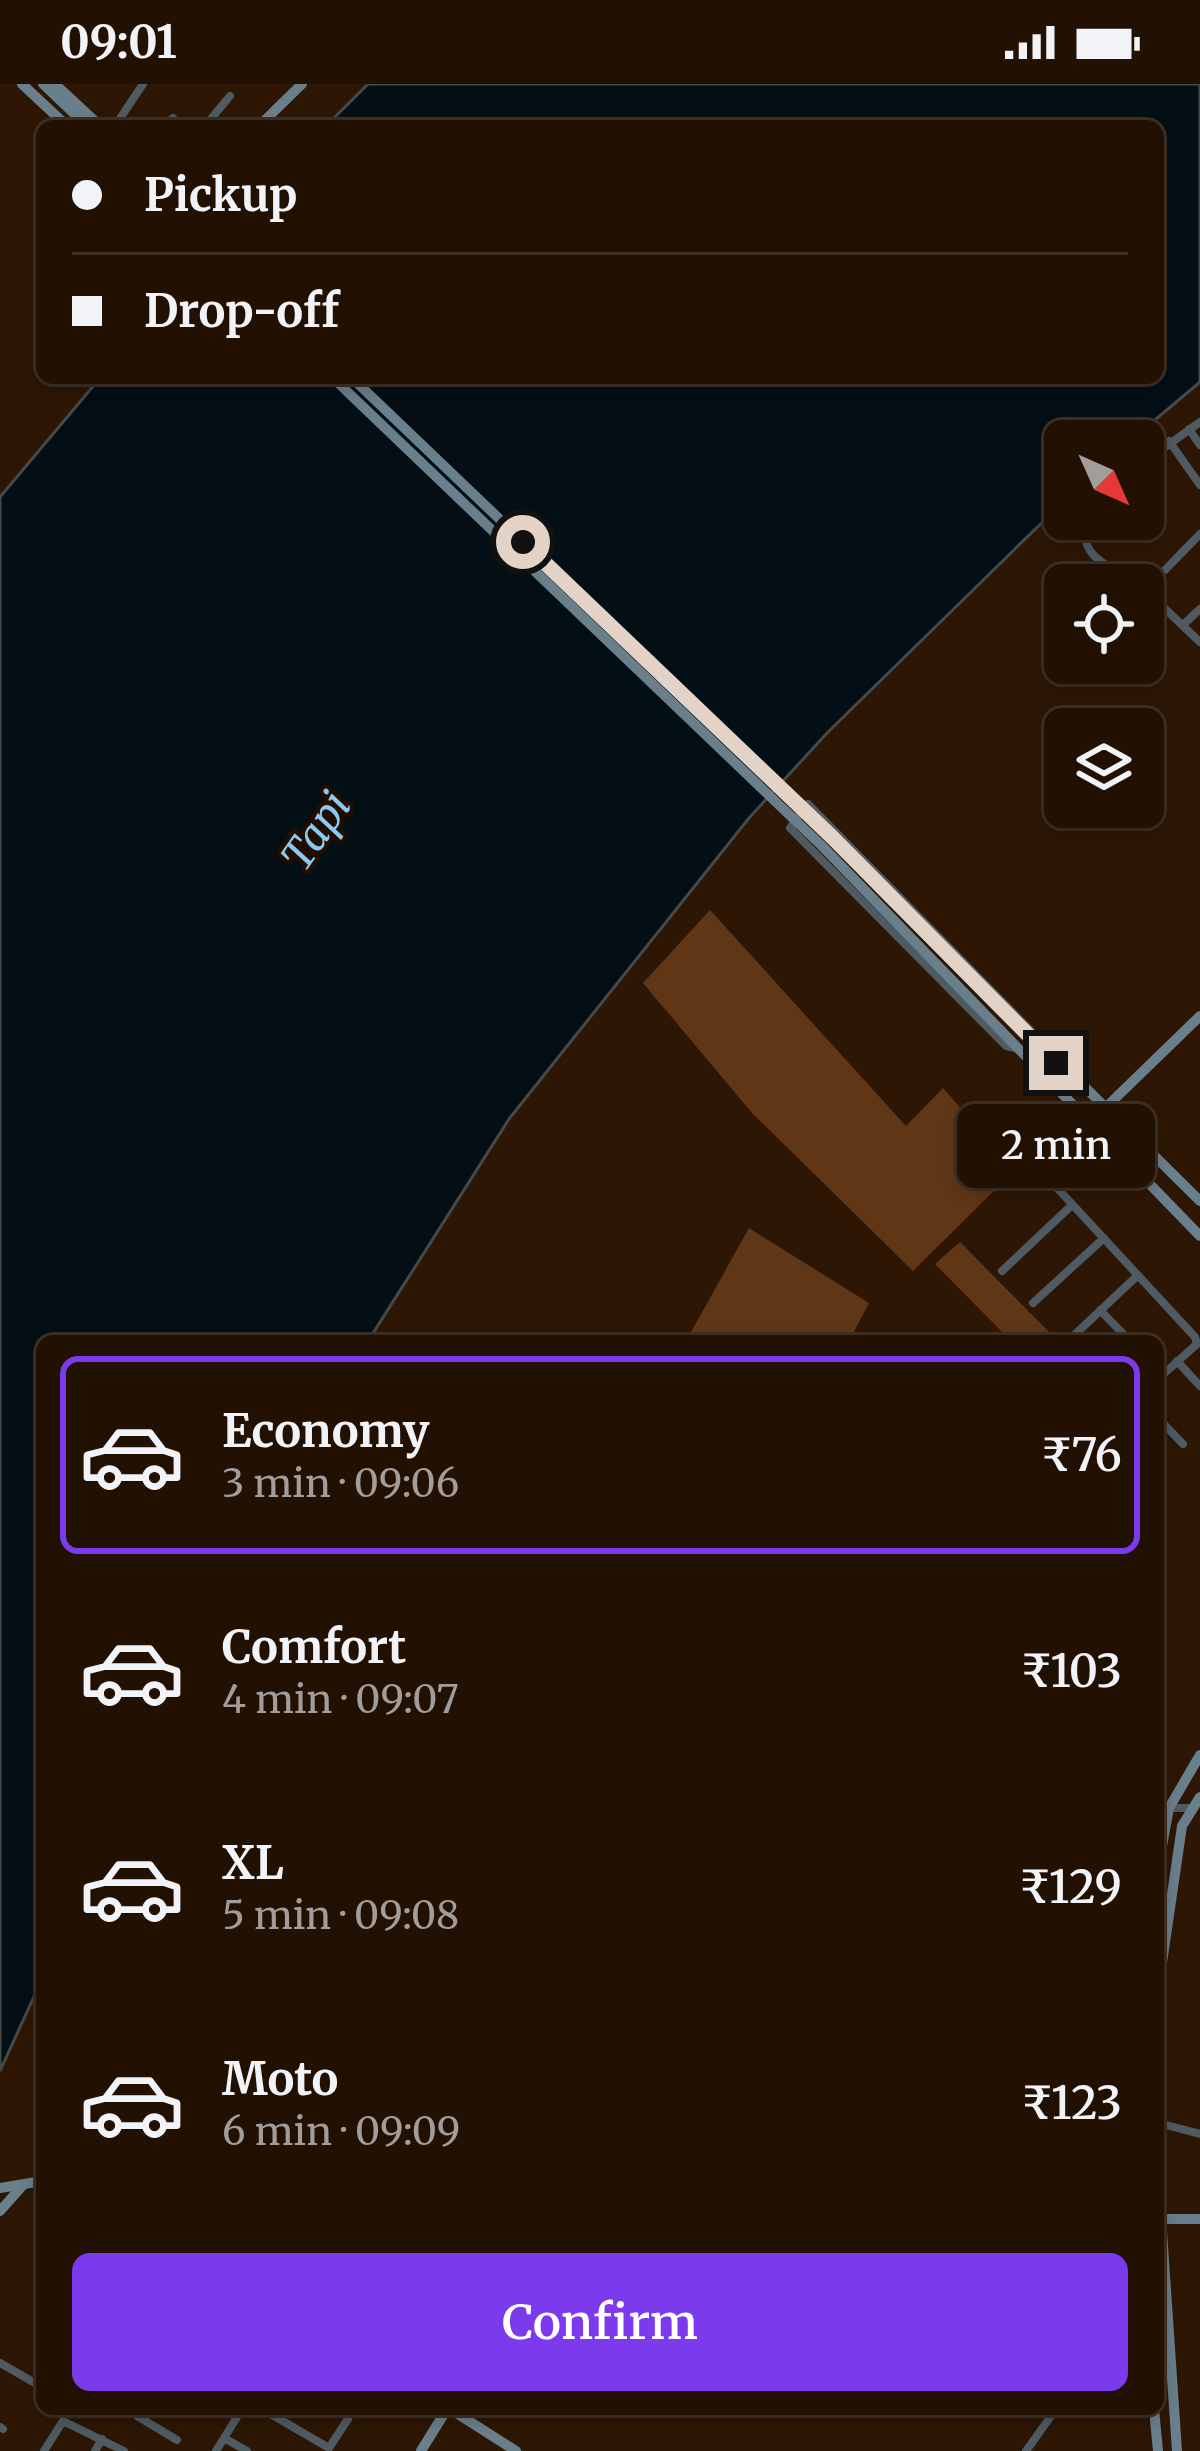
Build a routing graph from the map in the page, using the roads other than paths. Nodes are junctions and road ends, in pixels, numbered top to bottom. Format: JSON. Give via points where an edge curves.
{"nodes":[{"id":1,"x":22,"y":84,"type":"edge"},
{"id":2,"x":43,"y":84,"type":"edge"},
{"id":3,"x":55,"y":84,"type":"edge"},
{"id":4,"x":143,"y":84,"type":"edge"},
{"id":5,"x":302,"y":84,"type":"edge"},
{"id":6,"x":230,"y":96,"type":"dead end"},
{"id":7,"x":173,"y":118,"type":"dead end"},
{"id":8,"x":61,"y":120,"type":"edge"},
{"id":9,"x":82,"y":120,"type":"edge"},
{"id":10,"x":94,"y":120,"type":"edge"},
{"id":11,"x":119,"y":120,"type":"edge"},
{"id":12,"x":170,"y":120,"type":"edge"},
{"id":13,"x":210,"y":120,"type":"edge"},
{"id":14,"x":265,"y":120,"type":"edge"},
{"id":15,"x":339,"y":384,"type":"edge"},
{"id":16,"x":358,"y":384,"type":"edge"},
{"id":17,"x":1200,"y":422,"type":"edge"},
{"id":18,"x":1189,"y":429,"type":"junction"},
{"id":19,"x":1169,"y":442,"type":"junction"},
{"id":20,"x":1200,"y":445,"type":"edge"},
{"id":21,"x":1164,"y":446,"type":"edge"},
{"id":22,"x":1200,"y":485,"type":"edge"},
{"id":23,"x":1200,"y":534,"type":"edge"},
{"id":24,"x":1087,"y":540,"type":"edge"},
{"id":25,"x":1191,"y":543,"type":"junction"},
{"id":26,"x":1200,"y":552,"type":"edge"},
{"id":27,"x":1107,"y":564,"type":"edge"},
{"id":28,"x":1166,"y":570,"type":"dead end"},
{"id":29,"x":1164,"y":607,"type":"edge"},
{"id":30,"x":1200,"y":609,"type":"edge"},
{"id":31,"x":1200,"y":621,"type":"edge"},
{"id":32,"x":1186,"y":628,"type":"junction"},
{"id":33,"x":1200,"y":642,"type":"edge"},
{"id":34,"x":827,"y":841,"type":"junction"},
{"id":35,"x":1200,"y":1016,"type":"edge"},
{"id":36,"x":1027,"y":1044,"type":"junction"},
{"id":37,"x":1104,"y":1109,"type":"junction"},
{"id":38,"x":1088,"y":1117,"type":"junction"},
{"id":39,"x":1200,"y":1201,"type":"edge"},
{"id":40,"x":1072,"y":1205,"type":"junction"},
{"id":41,"x":1200,"y":1236,"type":"edge"},
{"id":42,"x":1104,"y":1238,"type":"junction"},
{"id":43,"x":1002,"y":1271,"type":"dead end"},
{"id":44,"x":1138,"y":1275,"type":"junction"},
{"id":45,"x":1033,"y":1303,"type":"dead end"},
{"id":46,"x":1100,"y":1310,"type":"junction"},
{"id":47,"x":1074,"y":1335,"type":"edge"},
{"id":48,"x":1124,"y":1335,"type":"edge"},
{"id":49,"x":1177,"y":1361,"type":"junction"},
{"id":50,"x":1164,"y":1370,"type":"edge"},
{"id":51,"x":1200,"y":1386,"type":"edge"},
{"id":52,"x":1164,"y":1424,"type":"edge"},
{"id":53,"x":1183,"y":1444,"type":"dead end"},
{"id":54,"x":1200,"y":1755,"type":"edge"},
{"id":55,"x":1196,"y":1802,"type":"edge"},
{"id":56,"x":1164,"y":1810,"type":"edge"},
{"id":57,"x":1164,"y":1812,"type":"edge"},
{"id":58,"x":1164,"y":1949,"type":"edge"},
{"id":59,"x":1164,"y":2125,"type":"edge"},
{"id":60,"x":1200,"y":2134,"type":"edge"},
{"id":61,"x":36,"y":2181,"type":"edge"},
{"id":62,"x":27,"y":2182,"type":"junction"},
{"id":63,"x":0,"y":2188,"type":"edge"},
{"id":64,"x":0,"y":2211,"type":"edge"},
{"id":65,"x":1164,"y":2219,"type":"edge"},
{"id":66,"x":1200,"y":2219,"type":"edge"},
{"id":67,"x":1164,"y":2271,"type":"edge"},
{"id":68,"x":0,"y":2363,"type":"edge"},
{"id":69,"x":36,"y":2384,"type":"edge"},
{"id":70,"x":63,"y":2415,"type":"edge"},
{"id":71,"x":137,"y":2415,"type":"edge"},
{"id":72,"x":238,"y":2415,"type":"edge"},
{"id":73,"x":272,"y":2415,"type":"edge"},
{"id":74,"x":445,"y":2415,"type":"edge"},
{"id":75,"x":459,"y":2415,"type":"edge"},
{"id":76,"x":1052,"y":2415,"type":"edge"},
{"id":77,"x":1155,"y":2415,"type":"edge"},
{"id":78,"x":349,"y":2419,"type":"dead end"},
{"id":79,"x":63,"y":2421,"type":"junction"},
{"id":80,"x":224,"y":2438,"type":"junction"},
{"id":81,"x":102,"y":2440,"type":"junction"},
{"id":82,"x":177,"y":2440,"type":"dead end"},
{"id":83,"x":328,"y":2450,"type":"edge"},
{"id":84,"x":44,"y":2451,"type":"edge"},
{"id":85,"x":95,"y":2451,"type":"edge"},
{"id":86,"x":124,"y":2451,"type":"edge"},
{"id":87,"x":216,"y":2451,"type":"edge"},
{"id":88,"x":247,"y":2451,"type":"edge"},
{"id":89,"x":421,"y":2451,"type":"edge"},
{"id":90,"x":516,"y":2451,"type":"edge"},
{"id":91,"x":1026,"y":2451,"type":"edge"},
{"id":92,"x":1158,"y":2451,"type":"edge"},
{"id":93,"x":1178,"y":2451,"type":"edge"}],
"edges":[{"from":1,"to":8,"type":"main road"},
{"from":2,"to":9,"type":"main road"},
{"from":3,"to":10,"type":"main road"},
{"from":4,"to":11,"type":"street"},
{"from":5,"to":14,"type":"main road"},
{"from":6,"to":13,"type":"street"},
{"from":7,"to":12,"type":"street"},
{"from":15,"to":34,"type":"main road","bridge":true},
{"from":16,"to":34,"type":"main road","bridge":true},
{"from":17,"to":18,"type":"street"},
{"from":18,"to":19,"type":"street"},
{"from":18,"to":20,"type":"street"},
{"from":19,"to":21,"type":"street"},
{"from":19,"to":22,"type":"street"},
{"from":23,"to":25,"type":"street"},
{"from":24,"to":27,"type":"street"},
{"from":25,"to":26,"type":"street"},
{"from":25,"to":28,"type":"street"},
{"from":29,"to":32,"type":"street"},
{"from":30,"to":32,"type":"street"},
{"from":31,"to":32,"type":"street"},
{"from":32,"to":33,"type":"street"},
{"from":34,"to":36,"type":"main road"},
{"from":35,"to":37,"type":"main road"},
{"from":36,"to":36,"type":"street","via":[[1029,1023],[808,804],[790,828],[1006,1046]]},
{"from":36,"to":37,"type":"main road"},
{"from":36,"to":38,"type":"main road"},
{"from":37,"to":38,"type":"main road"},
{"from":37,"to":39,"type":"main road"},
{"from":38,"to":40,"type":"street","via":[[1034,1161]]},
{"from":38,"to":41,"type":"main road"},
{"from":40,"to":42,"type":"street"},
{"from":40,"to":43,"type":"street"},
{"from":42,"to":44,"type":"street"},
{"from":42,"to":45,"type":"street"},
{"from":44,"to":46,"type":"street"},
{"from":44,"to":49,"type":"street","via":[[1197,1340]]},
{"from":46,"to":47,"type":"street"},
{"from":46,"to":48,"type":"street"},
{"from":49,"to":50,"type":"street"},
{"from":49,"to":51,"type":"street"},
{"from":52,"to":53,"type":"street"},
{"from":54,"to":56,"type":"main road"},
{"from":55,"to":57,"type":"street"},
{"from":55,"to":58,"type":"main road","via":[[1182,1826]]},
{"from":59,"to":60,"type":"street"},
{"from":61,"to":62,"type":"main road"},
{"from":62,"to":63,"type":"main road"},
{"from":62,"to":64,"type":"main road"},
{"from":65,"to":66,"type":"main road"},
{"from":67,"to":93,"type":"main road"},
{"from":68,"to":69,"type":"street"},
{"from":70,"to":79,"type":"street"},
{"from":71,"to":82,"type":"street"},
{"from":72,"to":80,"type":"street"},
{"from":73,"to":83,"type":"street"},
{"from":74,"to":89,"type":"main road"},
{"from":75,"to":90,"type":"main road"},
{"from":76,"to":91,"type":"street"},
{"from":77,"to":92,"type":"main road"},
{"from":78,"to":83,"type":"street"},
{"from":79,"to":81,"type":"street"},
{"from":79,"to":84,"type":"street"},
{"from":80,"to":87,"type":"street"},
{"from":80,"to":88,"type":"street"},
{"from":81,"to":85,"type":"street"},
{"from":81,"to":86,"type":"street"}]}
